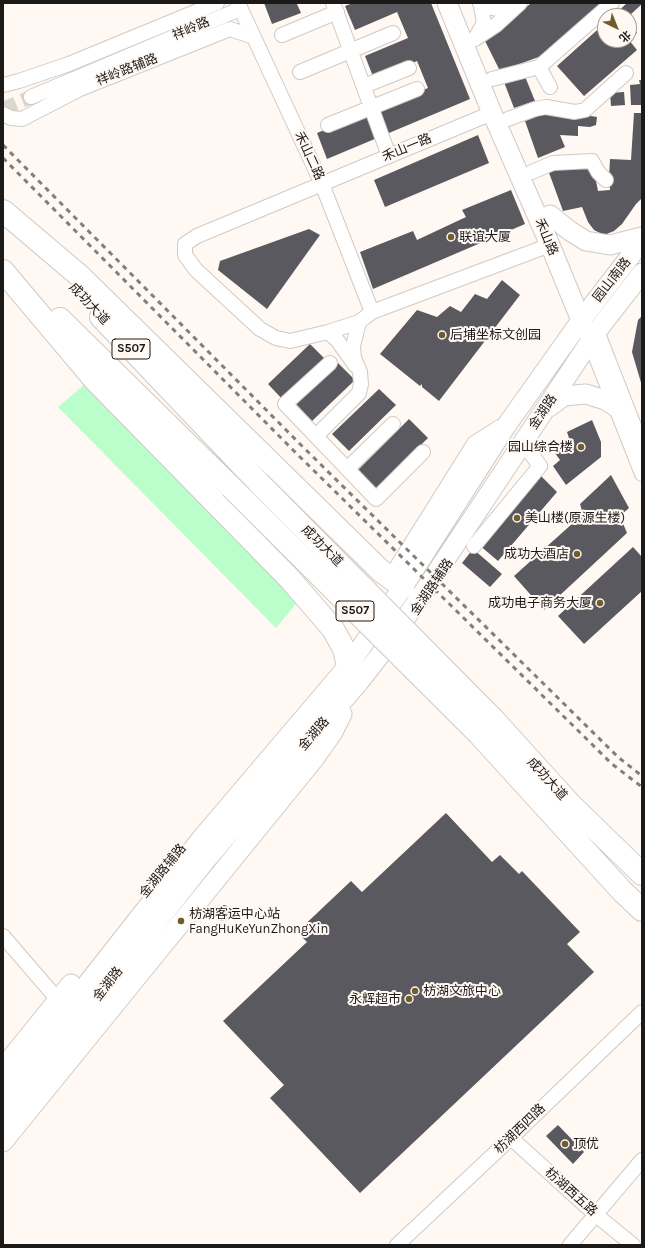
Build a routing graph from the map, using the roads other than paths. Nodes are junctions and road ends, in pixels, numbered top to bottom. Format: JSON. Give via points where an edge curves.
{"nodes":[{"id":1,"x":217,"y":3,"type":"edge"},
{"id":2,"x":446,"y":3,"type":"edge"},
{"id":3,"x":460,"y":3,"type":"edge"},
{"id":4,"x":506,"y":3,"type":"edge"},
{"id":5,"x":520,"y":3,"type":"edge"},
{"id":6,"x":612,"y":3,"type":"edge"},
{"id":7,"x":481,"y":5,"type":"edge"},
{"id":8,"x":239,"y":6,"type":"edge"},
{"id":9,"x":335,"y":8,"type":"edge"},
{"id":10,"x":393,"y":33,"type":"dead end"},
{"id":11,"x":282,"y":35,"type":"dead end"},
{"id":12,"x":254,"y":37,"type":"junction"},
{"id":13,"x":475,"y":39,"type":"junction"},
{"id":14,"x":351,"y":51,"type":"junction"},
{"id":15,"x":539,"y":67,"type":"junction"},
{"id":16,"x":409,"y":68,"type":"dead end"},
{"id":17,"x":300,"y":72,"type":"dead end"},
{"id":18,"x":626,"y":73,"type":"dead end"},
{"id":19,"x":492,"y":79,"type":"junction"},
{"id":20,"x":3,"y":85,"type":"edge"},
{"id":21,"x":364,"y":86,"type":"junction"},
{"id":22,"x":550,"y":87,"type":"dead end"},
{"id":23,"x":417,"y":89,"type":"dead end"},
{"id":24,"x":32,"y":97,"type":"tunnel mouth"},
{"id":25,"x":372,"y":108,"type":"junction"},
{"id":26,"x":3,"y":114,"type":"edge"},
{"id":27,"x":500,"y":116,"type":"junction"},
{"id":28,"x":328,"y":126,"type":"dead end"},
{"id":29,"x":389,"y":156,"type":"junction"},
{"id":30,"x":532,"y":172,"type":"junction"},
{"id":31,"x":606,"y":180,"type":"dead end"},
{"id":32,"x":322,"y":184,"type":"junction"},
{"id":33,"x":3,"y":211,"type":"edge"},
{"id":34,"x":550,"y":215,"type":"junction"},
{"id":35,"x":3,"y":216,"type":"edge"},
{"id":36,"x":642,"y":237,"type":"edge"},
{"id":37,"x":642,"y":241,"type":"edge"},
{"id":38,"x":550,"y":245,"type":"junction"},
{"id":39,"x":3,"y":264,"type":"edge"},
{"id":40,"x":3,"y":271,"type":"edge"},
{"id":41,"x":642,"y":273,"type":"edge"},
{"id":42,"x":372,"y":312,"type":"junction"},
{"id":43,"x":586,"y":313,"type":"junction"},
{"id":44,"x":359,"y":322,"type":"junction"},
{"id":45,"x":328,"y":332,"type":"junction"},
{"id":46,"x":594,"y":337,"type":"junction"},
{"id":47,"x":330,"y":363,"type":"dead end"},
{"id":48,"x":360,"y":372,"type":"junction"},
{"id":49,"x":616,"y":407,"type":"junction"},
{"id":50,"x":545,"y":410,"type":"junction"},
{"id":51,"x":393,"y":424,"type":"dead end"},
{"id":52,"x":639,"y":428,"type":"edge"},
{"id":53,"x":316,"y":436,"type":"junction"},
{"id":54,"x":522,"y":443,"type":"junction"},
{"id":55,"x":642,"y":446,"type":"edge"},
{"id":56,"x":423,"y":452,"type":"dead end"},
{"id":57,"x":346,"y":469,"type":"junction"},
{"id":58,"x":642,"y":474,"type":"edge"},
{"id":59,"x":474,"y":546,"type":"dead end"},
{"id":60,"x":398,"y":583,"type":"junction"},
{"id":61,"x":354,"y":674,"type":"junction"},
{"id":62,"x":333,"y":684,"type":"junction"},
{"id":63,"x":486,"y":727,"type":"junction"},
{"id":64,"x":205,"y":861,"type":"junction"},
{"id":65,"x":642,"y":874,"type":"edge"},
{"id":66,"x":219,"y":876,"type":"junction"},
{"id":67,"x":642,"y":910,"type":"edge"},
{"id":68,"x":3,"y":936,"type":"edge"},
{"id":69,"x":58,"y":1000,"type":"junction"},
{"id":70,"x":642,"y":1012,"type":"edge"},
{"id":71,"x":3,"y":1068,"type":"edge"},
{"id":72,"x":3,"y":1091,"type":"edge"},
{"id":73,"x":3,"y":1117,"type":"edge"},
{"id":74,"x":511,"y":1138,"type":"junction"},
{"id":75,"x":3,"y":1142,"type":"edge"},
{"id":76,"x":642,"y":1160,"type":"edge"},
{"id":77,"x":596,"y":1215,"type":"junction"},
{"id":78,"x":397,"y":1245,"type":"edge"},
{"id":79,"x":570,"y":1245,"type":"edge"},
{"id":80,"x":633,"y":1245,"type":"edge"}],
"edges":[{"from":1,"to":20,"type":"street","via":[[69,64]]},
{"from":2,"to":27,"type":"main road","name":"禾山路"},
{"from":3,"to":13,"type":"main road","name":"禾山路"},
{"from":4,"to":7,"type":"street","via":[[499,9]]},
{"from":5,"to":13,"type":"street","via":[[496,25]]},
{"from":6,"to":15,"type":"street"},
{"from":7,"to":13,"type":"street","via":[[484,23]]},
{"from":8,"to":12,"type":"street","name":"禾山二路"},
{"from":8,"to":24,"type":"street","name":"祥岭路"},
{"from":9,"to":11,"type":"street"},
{"from":9,"to":14,"type":"street"},
{"from":10,"to":14,"type":"street"},
{"from":12,"to":26,"type":"street","name":"祥岭路辅路","via":[[230,29],[80,89],[22,118],[11,118]]},
{"from":12,"to":32,"type":"street","name":"禾山二路"},
{"from":13,"to":19,"type":"main road","name":"禾山路"},
{"from":14,"to":17,"type":"street"},
{"from":14,"to":21,"type":"street"},
{"from":15,"to":19,"type":"street"},
{"from":15,"to":22,"type":"street"},
{"from":16,"to":21,"type":"street"},
{"from":18,"to":27,"type":"street","name":"禾山一路","via":[[585,110],[575,112],[546,107]]},
{"from":19,"to":27,"type":"main road","name":"禾山路"},
{"from":21,"to":25,"type":"street"},
{"from":23,"to":25,"type":"street"},
{"from":25,"to":28,"type":"street"},
{"from":25,"to":29,"type":"street"},
{"from":27,"to":29,"type":"street","name":"禾山一路"},
{"from":27,"to":30,"type":"main road","name":"禾山路"},
{"from":27,"to":38,"type":"main road","name":"禾山路"},
{"from":29,"to":32,"type":"street","name":"禾山一路"},
{"from":30,"to":31,"type":"street","via":[[553,163],[592,161]]},
{"from":30,"to":34,"type":"main road","name":"禾山路"},
{"from":32,"to":42,"type":"street","name":"禾山二路"},
{"from":32,"to":45,"type":"street","name":"禾山一路","via":[[197,236],[185,244],[185,255],[196,270],[260,329],[276,338],[290,341]]},
{"from":33,"to":60,"type":"highway","via":[[80,277],[381,572]]},
{"from":34,"to":36,"type":"main road","via":[[586,241],[610,245]]},
{"from":34,"to":43,"type":"main road","name":"禾山路"},
{"from":35,"to":63,"type":"highway","name":"成功大道","number":"S507","bridge":true,"via":[[259,483]]},
{"from":37,"to":43,"type":"main road","name":"园山南路"},
{"from":38,"to":42,"type":"street"},
{"from":38,"to":43,"type":"main road","name":"禾山路"},
{"from":39,"to":63,"type":"highway","name":"成功大道","number":"S507","bridge":true,"via":[[231,487]]},
{"from":40,"to":61,"type":"highway","via":[[94,379],[290,579],[333,630]]},
{"from":41,"to":46,"type":"main road","name":"园山南路"},
{"from":42,"to":44,"type":"street"},
{"from":43,"to":46,"type":"main road","name":"禾山路"},
{"from":43,"to":60,"type":"main road","name":"金湖路"},
{"from":44,"to":45,"type":"street"},
{"from":44,"to":48,"type":"street","via":[[353,346],[354,358]]},
{"from":45,"to":48,"type":"street","via":[[337,340]]},
{"from":46,"to":49,"type":"street","name":"禾山路"},
{"from":46,"to":50,"type":"main road","name":"金湖路"},
{"from":46,"to":52,"type":"street","name":"禾山路"},
{"from":47,"to":53,"type":"street","via":[[286,404]]},
{"from":48,"to":53,"type":"street","via":[[359,393]]},
{"from":49,"to":50,"type":"main road","via":[[605,400],[586,394],[564,396]]},
{"from":49,"to":58,"type":"street","name":"禾山路"},
{"from":50,"to":54,"type":"main road","name":"金湖路"},
{"from":51,"to":57,"type":"street"},
{"from":52,"to":55,"type":"street","name":"禾山路"},
{"from":53,"to":57,"type":"street"},
{"from":54,"to":59,"type":"street","via":[[540,466]]},
{"from":54,"to":61,"type":"main road","name":"金湖路","via":[[380,655]]},
{"from":56,"to":57,"type":"street","via":[[376,499]]},
{"from":60,"to":61,"type":"main road","name":"金湖路"},
{"from":61,"to":62,"type":"main road","name":"金湖路"},
{"from":61,"to":64,"type":"main road","name":"金湖路"},
{"from":61,"to":66,"type":"main road","via":[[332,732],[314,759]]},
{"from":62,"to":69,"type":"main road","name":"金湖路辅路","via":[[282,726]]},
{"from":62,"to":72,"type":"main road","name":"金湖路","via":[[202,839]]},
{"from":63,"to":65,"type":"highway","name":"成功大道","number":"S507"},
{"from":63,"to":67,"type":"highway","name":"成功大道","number":"S507","via":[[622,890]]},
{"from":64,"to":66,"type":"main road"},
{"from":64,"to":73,"type":"main road","name":"金湖路"},
{"from":66,"to":75,"type":"main road"},
{"from":68,"to":69,"type":"street"},
{"from":69,"to":71,"type":"main road","name":"金湖路辅路"},
{"from":70,"to":74,"type":"street","name":"枋湖西四路"},
{"from":74,"to":77,"type":"street","name":"枋湖西五路"},
{"from":74,"to":78,"type":"street","name":"枋湖西四路"},
{"from":76,"to":77,"type":"street"},
{"from":77,"to":79,"type":"street"},
{"from":77,"to":80,"type":"street","name":"枋湖西五路"}]}
